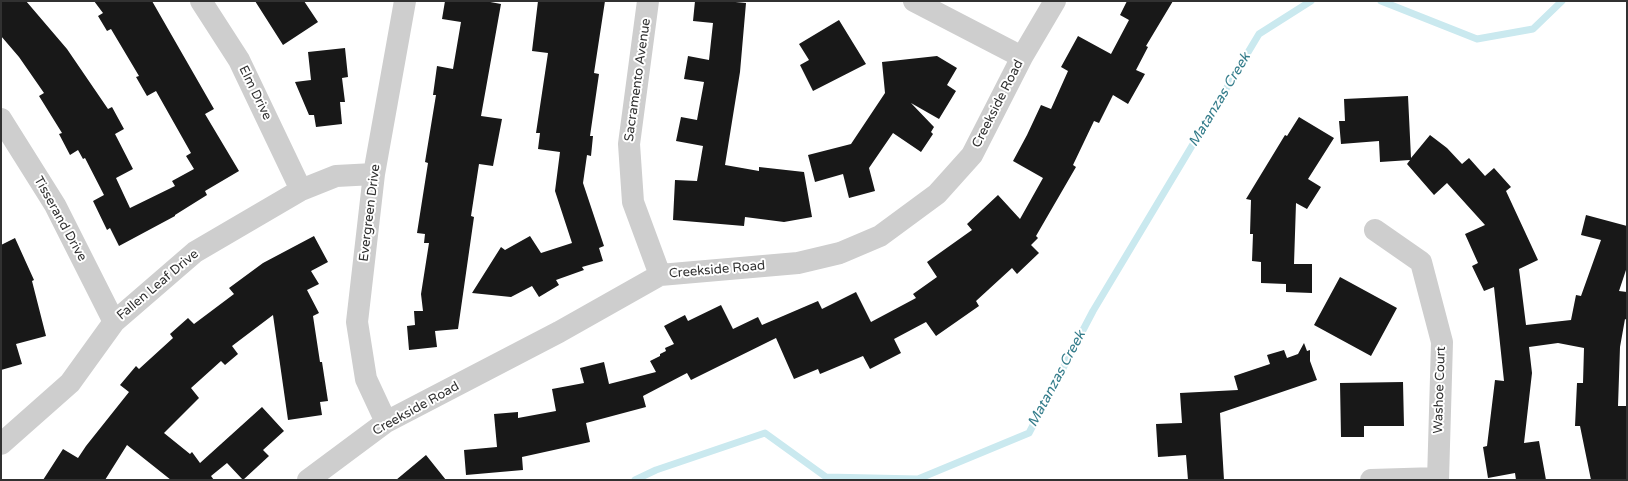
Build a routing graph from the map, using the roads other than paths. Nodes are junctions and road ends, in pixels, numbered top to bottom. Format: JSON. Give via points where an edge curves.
{"nodes":[{"id":1,"x":201,"y":1,"type":"edge"},
{"id":2,"x":405,"y":1,"type":"edge"},
{"id":3,"x":648,"y":1,"type":"edge"},
{"id":4,"x":914,"y":1,"type":"edge"},
{"id":5,"x":1055,"y":1,"type":"edge"},
{"id":6,"x":1022,"y":57,"type":"junction"},
{"id":7,"x":1,"y":119,"type":"edge"},
{"id":8,"x":374,"y":174,"type":"junction"},
{"id":9,"x":301,"y":190,"type":"junction"},
{"id":10,"x":1375,"y":230,"type":"dead end"},
{"id":11,"x":660,"y":275,"type":"junction"},
{"id":12,"x":114,"y":322,"type":"junction"},
{"id":13,"x":386,"y":422,"type":"junction"},
{"id":14,"x":1,"y":444,"type":"edge"},
{"id":15,"x":1437,"y":479,"type":"edge"},
{"id":16,"x":308,"y":480,"type":"edge"},
{"id":17,"x":1371,"y":480,"type":"edge"}],
"edges":[{"from":1,"to":9,"type":"street","name":"Elm Drive","via":[[239,60]]},
{"from":2,"to":8,"type":"street","name":"Evergreen Drive"},
{"from":3,"to":11,"type":"street","name":"Sacramento Avenue","via":[[628,144],[633,202]]},
{"from":4,"to":6,"type":"street"},
{"from":5,"to":6,"type":"street","name":"Creekside Road"},
{"from":6,"to":11,"type":"street","name":"Creekside Road","via":[[972,155],[937,194],[880,236],[840,253],[798,263]]},
{"from":7,"to":12,"type":"street","name":"Tisserand Drive","via":[[55,205]]},
{"from":8,"to":9,"type":"street","name":"Fallen Leaf Drive","via":[[336,176]]},
{"from":8,"to":13,"type":"street","name":"Evergreen Drive","via":[[357,322],[366,379]]},
{"from":9,"to":12,"type":"street","name":"Fallen Leaf Drive","via":[[195,252]]},
{"from":10,"to":15,"type":"street","name":"Washoe Court","via":[[1421,262],[1442,342]]},
{"from":11,"to":13,"type":"street","name":"Creekside Road","via":[[559,332]]},
{"from":12,"to":14,"type":"street","name":"Fallen Leaf Drive","via":[[70,383]]},
{"from":13,"to":16,"type":"street","name":"Creekside Road"},
{"from":15,"to":17,"type":"street"}]}
